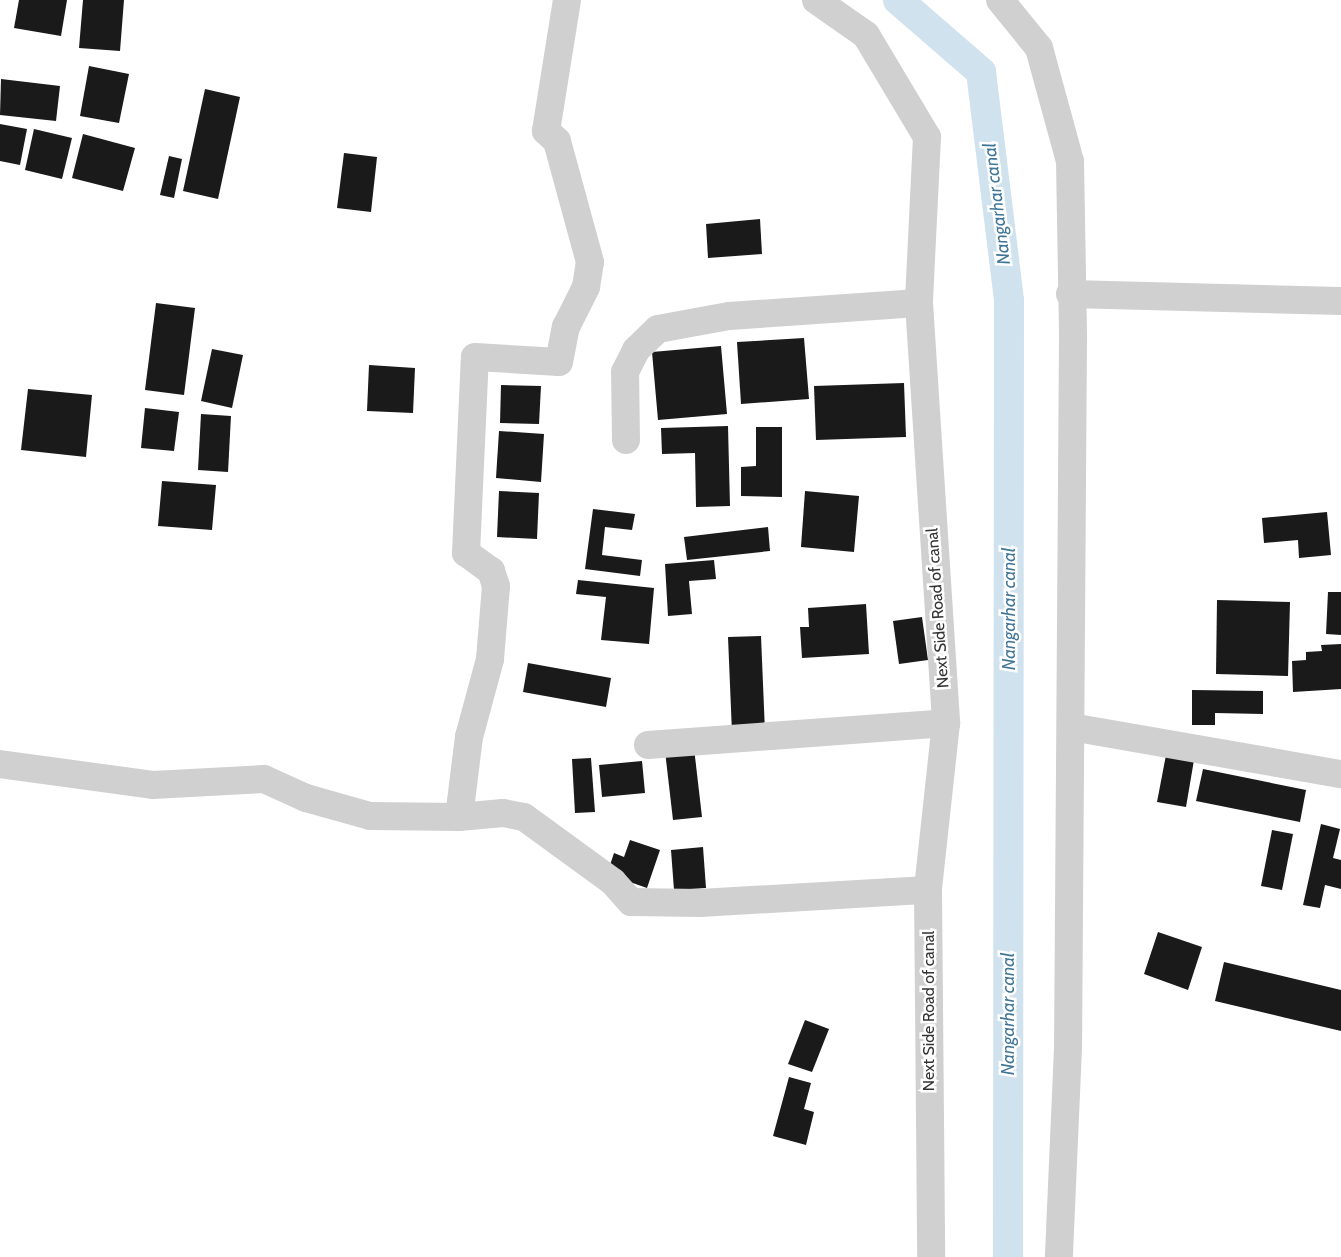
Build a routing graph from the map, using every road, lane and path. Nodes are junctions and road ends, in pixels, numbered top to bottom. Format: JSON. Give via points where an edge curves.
{"nodes":[{"id":1,"x":567,"y":0,"type":"edge"},
{"id":2,"x":816,"y":0,"type":"edge"},
{"id":3,"x":1000,"y":0,"type":"edge"},
{"id":4,"x":1070,"y":294,"type":"junction"},
{"id":5,"x":1341,"y":301,"type":"edge"},
{"id":6,"x":919,"y":303,"type":"junction"},
{"id":7,"x":626,"y":440,"type":"dead end"},
{"id":8,"x":946,"y":722,"type":"junction"},
{"id":9,"x":1071,"y":727,"type":"junction"},
{"id":10,"x":648,"y":744,"type":"dead end"},
{"id":11,"x":0,"y":764,"type":"edge"},
{"id":12,"x":1341,"y":774,"type":"edge"},
{"id":13,"x":459,"y":817,"type":"junction"},
{"id":14,"x":928,"y":890,"type":"junction"},
{"id":15,"x":931,"y":1257,"type":"edge"},
{"id":16,"x":1059,"y":1257,"type":"edge"}],
"edges":[{"from":1,"to":13,"type":"street","via":[[546,130],[557,142],[590,262],[586,287],[566,327],[559,362],[475,357],[466,553],[491,571],[496,586],[490,659],[469,737]]},
{"from":2,"to":6,"type":"street","name":"Next Side Road of canal","via":[[866,35],[927,137]]},
{"from":3,"to":4,"type":"street","via":[[1039,48],[1070,161]]},
{"from":4,"to":5,"type":"street"},
{"from":4,"to":9,"type":"street","via":[[1073,338]]},
{"from":6,"to":7,"type":"street","via":[[729,316],[658,329],[636,350],[625,372]]},
{"from":6,"to":8,"type":"street","name":"Next Side Road of canal"},
{"from":8,"to":10,"type":"street"},
{"from":8,"to":14,"type":"street","name":"Next Side Road of canal"},
{"from":9,"to":12,"type":"street"},
{"from":9,"to":16,"type":"street","via":[[1068,1048]]},
{"from":11,"to":13,"type":"street","via":[[153,785],[264,779],[306,798],[370,816]]},
{"from":13,"to":14,"type":"street","via":[[503,813],[524,817],[613,882],[631,902],[700,903]]},
{"from":14,"to":15,"type":"street","name":"Next Side Road of canal"}]}
